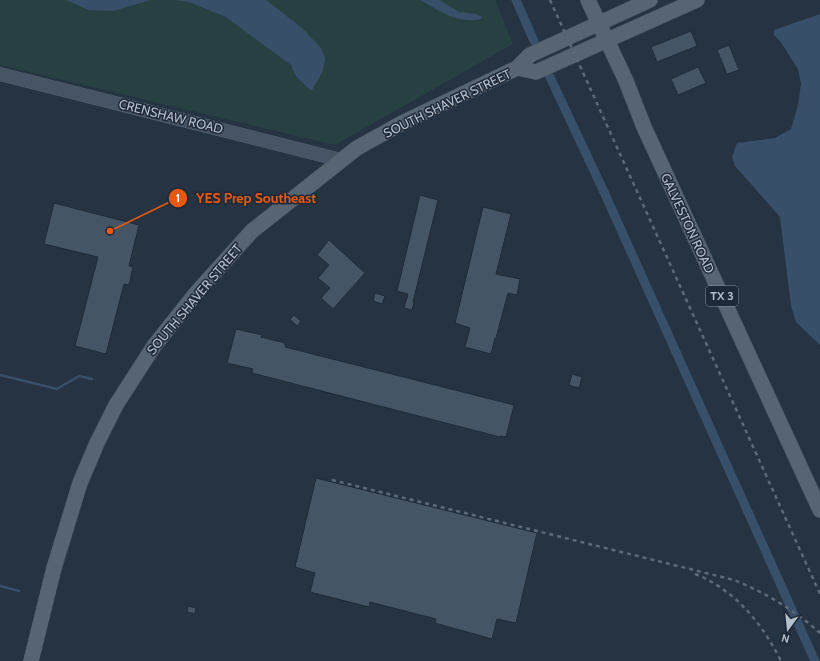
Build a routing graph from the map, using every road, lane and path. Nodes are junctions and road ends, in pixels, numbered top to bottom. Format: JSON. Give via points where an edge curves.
{"nodes":[{"id":1,"x":588,"y":0,"type":"edge"},
{"id":2,"x":650,"y":0,"type":"edge"},
{"id":3,"x":697,"y":0,"type":"edge"},
{"id":4,"x":600,"y":24,"type":"junction"},
{"id":5,"x":607,"y":40,"type":"junction"},
{"id":6,"x":517,"y":68,"type":"junction"},
{"id":7,"x":0,"y":74,"type":"edge"},
{"id":8,"x":341,"y":160,"type":"junction"},
{"id":9,"x":820,"y":510,"type":"edge"},
{"id":10,"x":31,"y":661,"type":"edge"}],
"edges":[{"from":1,"to":4,"type":"main road","name":"GALVESTON ROAD","number":"TX 3"},
{"from":2,"to":4,"type":"main road","name":"SOUTH SHAVER STREET"},
{"from":3,"to":5,"type":"main road","name":"SOUTH SHAVER STREET"},
{"from":4,"to":5,"type":"main road","name":"GALVESTON ROAD","number":"TX 3"},
{"from":4,"to":6,"type":"main road","name":"SOUTH SHAVER STREET","via":[[530,55]]},
{"from":5,"to":6,"type":"main road","name":"SOUTH SHAVER STREET","via":[[536,72]]},
{"from":5,"to":9,"type":"main road","name":"GALVESTON ROAD","number":"TX 3","via":[[644,127]]},
{"from":6,"to":8,"type":"main road","name":"SOUTH SHAVER STREET","via":[[402,123]]},
{"from":7,"to":8,"type":"main road","name":"CRENSHAW ROAD"},
{"from":8,"to":10,"type":"main road","name":"SOUTH SHAVER STREET","via":[[252,231],[227,258],[154,346],[116,405],[80,483],[54,568]]}]}
